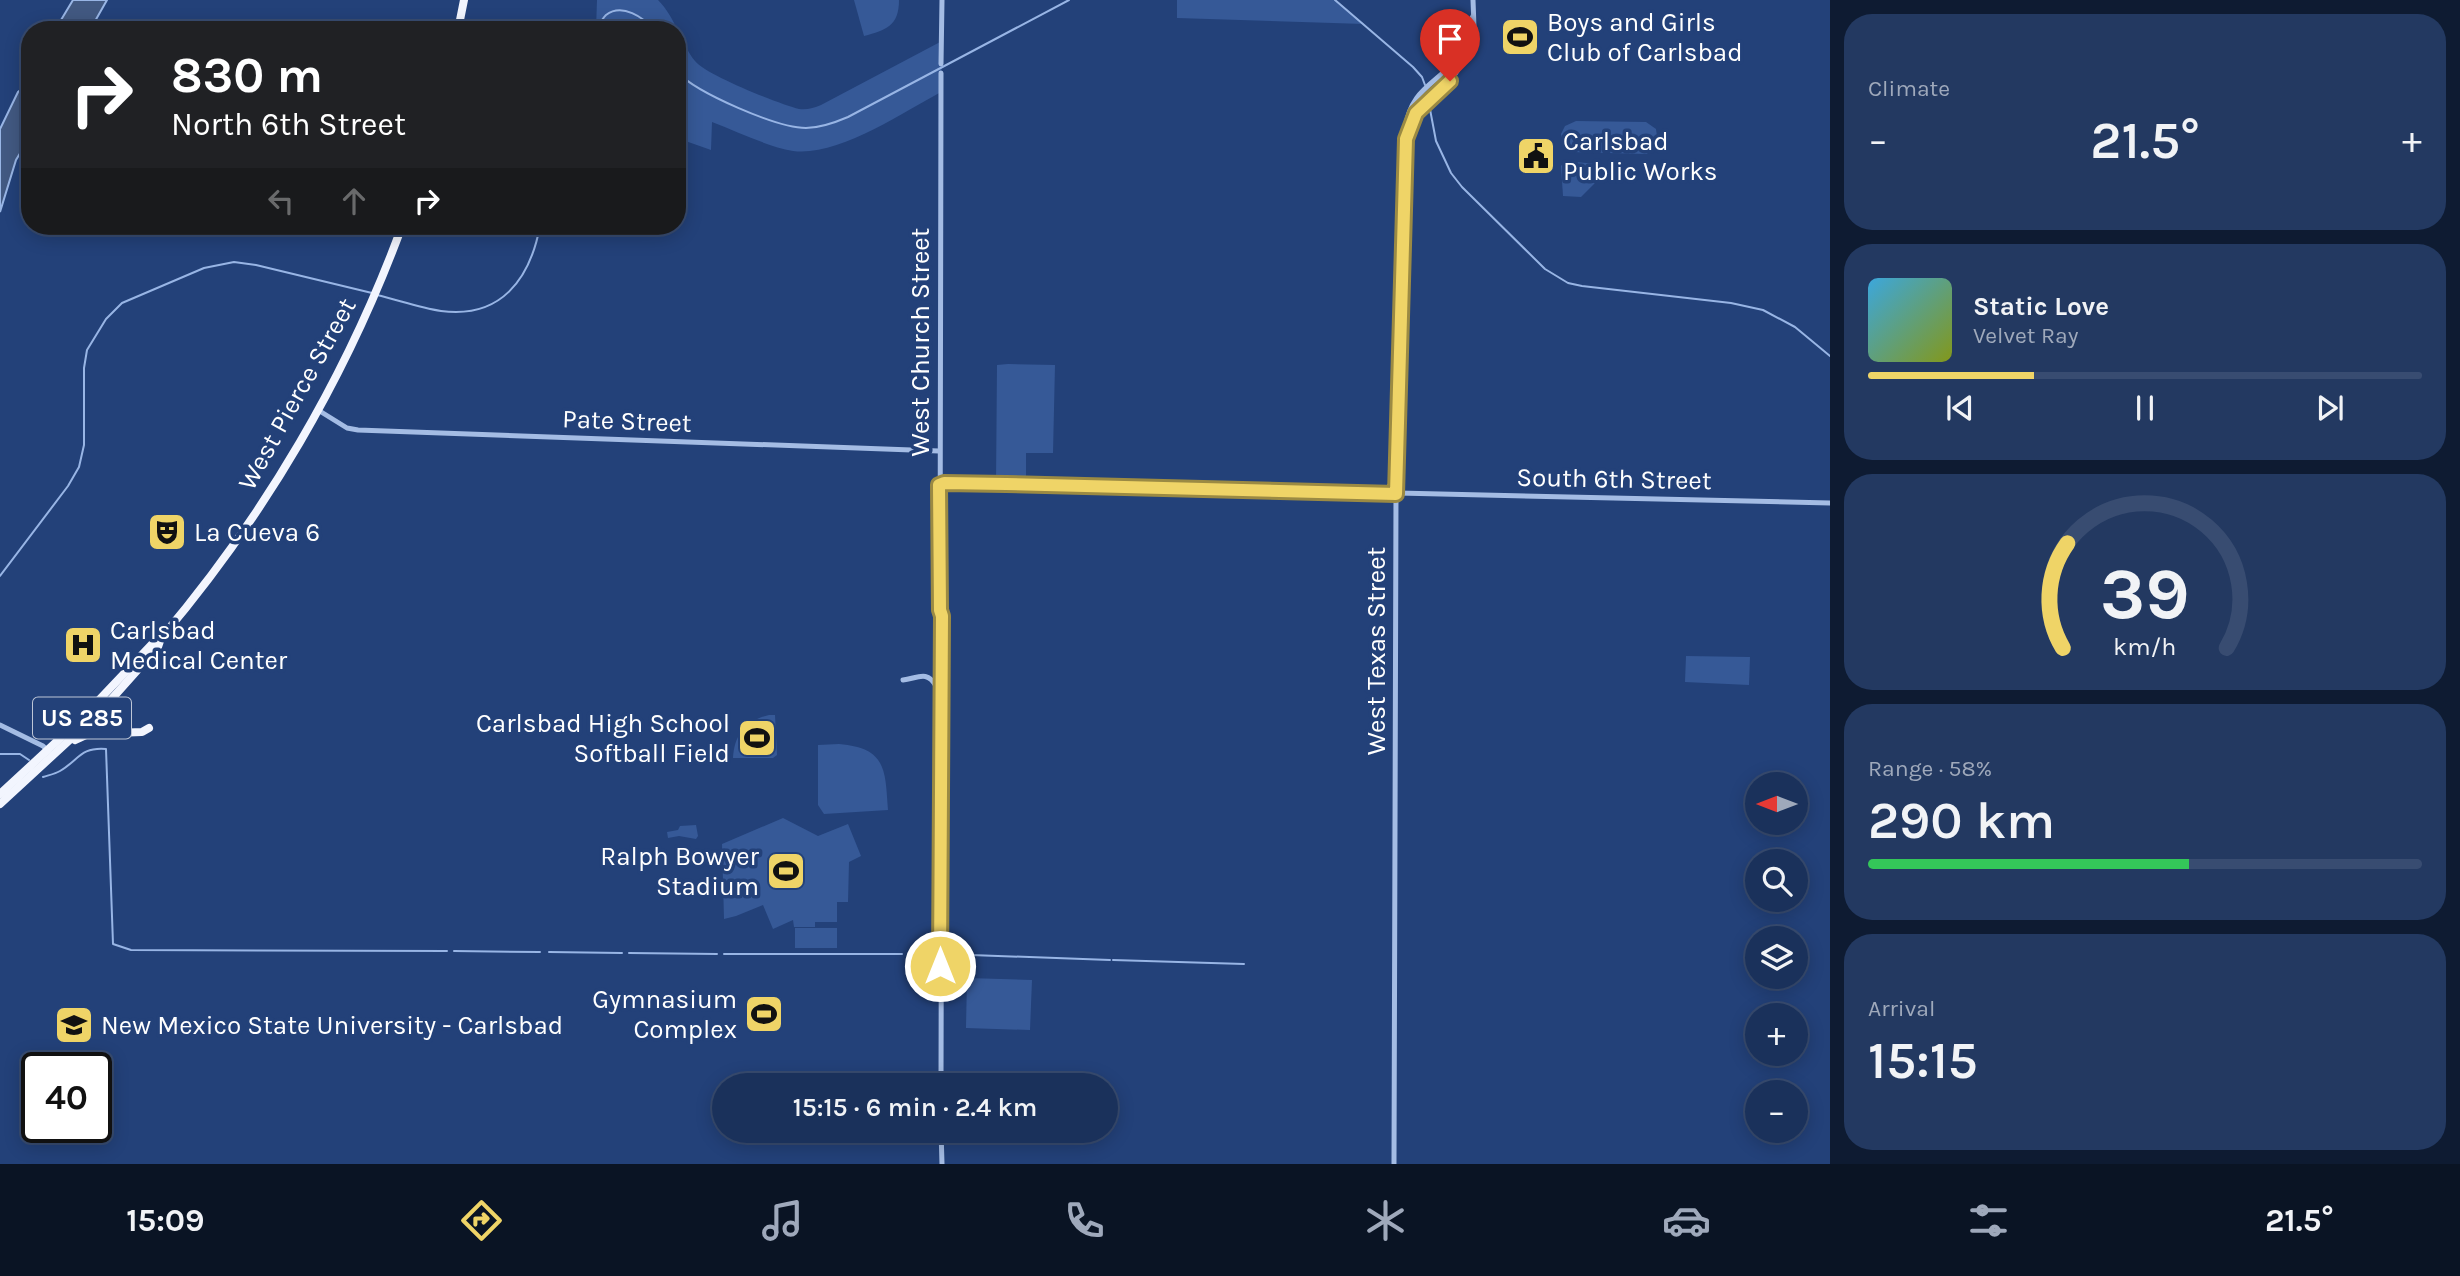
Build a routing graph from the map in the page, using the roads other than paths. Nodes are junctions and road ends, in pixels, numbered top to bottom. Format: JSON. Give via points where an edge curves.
{"nodes":[{"id":1,"x":464,"y":0,"type":"edge"},
{"id":2,"x":942,"y":0,"type":"edge"},
{"id":3,"x":1473,"y":0,"type":"edge"},
{"id":4,"x":1473,"y":16,"type":"junction"},
{"id":5,"x":460,"y":21,"type":"edge"},
{"id":6,"x":941,"y":64,"type":"dead end"},
{"id":7,"x":941,"y":74,"type":"dead end"},
{"id":8,"x":1406,"y":139,"type":"junction"},
{"id":9,"x":398,"y":235,"type":"edge"},
{"id":10,"x":318,"y":410,"type":"junction"},
{"id":11,"x":939,"y":451,"type":"junction"},
{"id":12,"x":939,"y":485,"type":"junction"},
{"id":13,"x":1396,"y":494,"type":"junction"},
{"id":14,"x":1830,"y":503,"type":"edge"},
{"id":15,"x":940,"y":610,"type":"junction"},
{"id":16,"x":161,"y":638,"type":"junction"},
{"id":17,"x":903,"y":680,"type":"dead end"},
{"id":18,"x":937,"y":689,"type":"junction"},
{"id":19,"x":110,"y":702,"type":"junction"},
{"id":20,"x":0,"y":725,"type":"edge"},
{"id":21,"x":114,"y":725,"type":"dead end"},
{"id":22,"x":149,"y":728,"type":"dead end"},
{"id":23,"x":66,"y":745,"type":"junction"},
{"id":24,"x":940,"y":752,"type":"junction"},
{"id":25,"x":50,"y":754,"type":"junction"},
{"id":26,"x":0,"y":794,"type":"edge"},
{"id":27,"x":0,"y":804,"type":"edge"},
{"id":28,"x":941,"y":1073,"type":"edge"},
{"id":29,"x":941,"y":1143,"type":"edge"},
{"id":30,"x":942,"y":1164,"type":"edge"},
{"id":31,"x":1394,"y":1164,"type":"edge"}],
"edges":[{"from":1,"to":5,"type":"highway"},
{"from":2,"to":6,"type":"street"},
{"from":3,"to":4,"type":"street"},
{"from":4,"to":8,"type":"street","name":"West Texas Street","via":[[1460,53],[1419,93],[1408,116]]},
{"from":4,"to":8,"type":"street","name":"West Texas Street","via":[[1473,34],[1464,61],[1423,105]]},
{"from":7,"to":11,"type":"street","name":"West Church Street"},
{"from":8,"to":13,"type":"street","name":"West Texas Street"},
{"from":9,"to":10,"type":"highway","name":"West Pierce Street","number":"US 285","via":[[372,301]]},
{"from":10,"to":11,"type":"street","name":"Pate Street","via":[[358,430]]},
{"from":10,"to":16,"type":"highway","name":"West Pierce Street","number":"US 285","via":[[228,553]]},
{"from":11,"to":12,"type":"street","name":"West Church Street"},
{"from":12,"to":13,"type":"street","name":"South 6th Street"},
{"from":12,"to":15,"type":"street","name":"West Church Street"},
{"from":13,"to":14,"type":"street","name":"South 6th Street"},
{"from":13,"to":31,"type":"street","name":"West Texas Street"},
{"from":15,"to":18,"type":"street","name":"West Church Street"},
{"from":15,"to":24,"type":"street","name":"West Church Street"},
{"from":16,"to":19,"type":"highway","name":"West Pierce Street","number":"US 285"},
{"from":16,"to":25,"type":"highway","name":"West Pierce Street","number":"US 285"},
{"from":17,"to":18,"type":"street","via":[[928,676]]},
{"from":18,"to":24,"type":"street","name":"West Church Street"},
{"from":19,"to":21,"type":"highway","via":[[107,716]]},
{"from":19,"to":23,"type":"highway","name":"West Pierce Street","number":"US 285"},
{"from":20,"to":25,"type":"street"},
{"from":22,"to":23,"type":"highway","via":[[88,734]]},
{"from":23,"to":25,"type":"highway","name":"West Pierce Street","number":"US 285"},
{"from":24,"to":28,"type":"street","name":"West Church Street"},
{"from":25,"to":26,"type":"highway","name":"West Pierce Street","number":"US 285"},
{"from":25,"to":27,"type":"highway","name":"West Pierce Street","number":"US 285"},
{"from":29,"to":30,"type":"street"}]}
